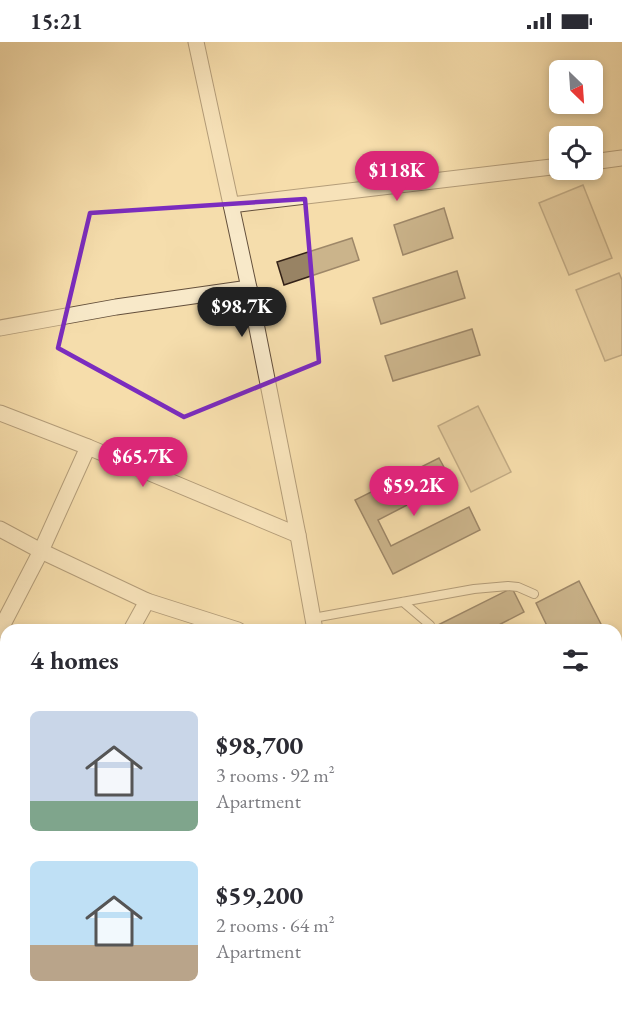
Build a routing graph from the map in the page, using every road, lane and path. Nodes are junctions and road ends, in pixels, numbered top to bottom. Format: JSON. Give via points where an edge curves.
{"nodes":[{"id":1,"x":196,"y":42,"type":"edge"},
{"id":2,"x":622,"y":158,"type":"edge"},
{"id":3,"x":603,"y":161,"type":"edge"},
{"id":4,"x":549,"y":167,"type":"edge"},
{"id":5,"x":231,"y":205,"type":"junction"},
{"id":6,"x":249,"y":288,"type":"junction"},
{"id":7,"x":0,"y":328,"type":"edge"},
{"id":8,"x":0,"y":413,"type":"edge"},
{"id":9,"x":88,"y":447,"type":"junction"},
{"id":10,"x":0,"y":529,"type":"edge"},
{"id":11,"x":298,"y":535,"type":"junction"},
{"id":12,"x":41,"y":551,"type":"junction"},
{"id":13,"x":534,"y":594,"type":"dead end"},
{"id":14,"x":147,"y":601,"type":"junction"},
{"id":15,"x":403,"y":602,"type":"junction"},
{"id":16,"x":3,"y":624,"type":"edge"},
{"id":17,"x":134,"y":624,"type":"edge"},
{"id":18,"x":219,"y":624,"type":"edge"},
{"id":19,"x":314,"y":624,"type":"edge"},
{"id":20,"x":429,"y":624,"type":"edge"}],
"edges":[{"from":1,"to":5,"type":"street"},
{"from":2,"to":3,"type":"street"},
{"from":4,"to":5,"type":"street"},
{"from":5,"to":6,"type":"street"},
{"from":6,"to":7,"type":"street"},
{"from":6,"to":11,"type":"street"},
{"from":8,"to":9,"type":"street"},
{"from":9,"to":11,"type":"street"},
{"from":9,"to":12,"type":"street"},
{"from":10,"to":12,"type":"street"},
{"from":11,"to":19,"type":"street"},
{"from":12,"to":14,"type":"street"},
{"from":12,"to":16,"type":"street"},
{"from":13,"to":15,"type":"lane","via":[[508,586]]},
{"from":14,"to":17,"type":"street"},
{"from":14,"to":18,"type":"street"},
{"from":15,"to":19,"type":"lane"},
{"from":15,"to":20,"type":"lane"}]}
